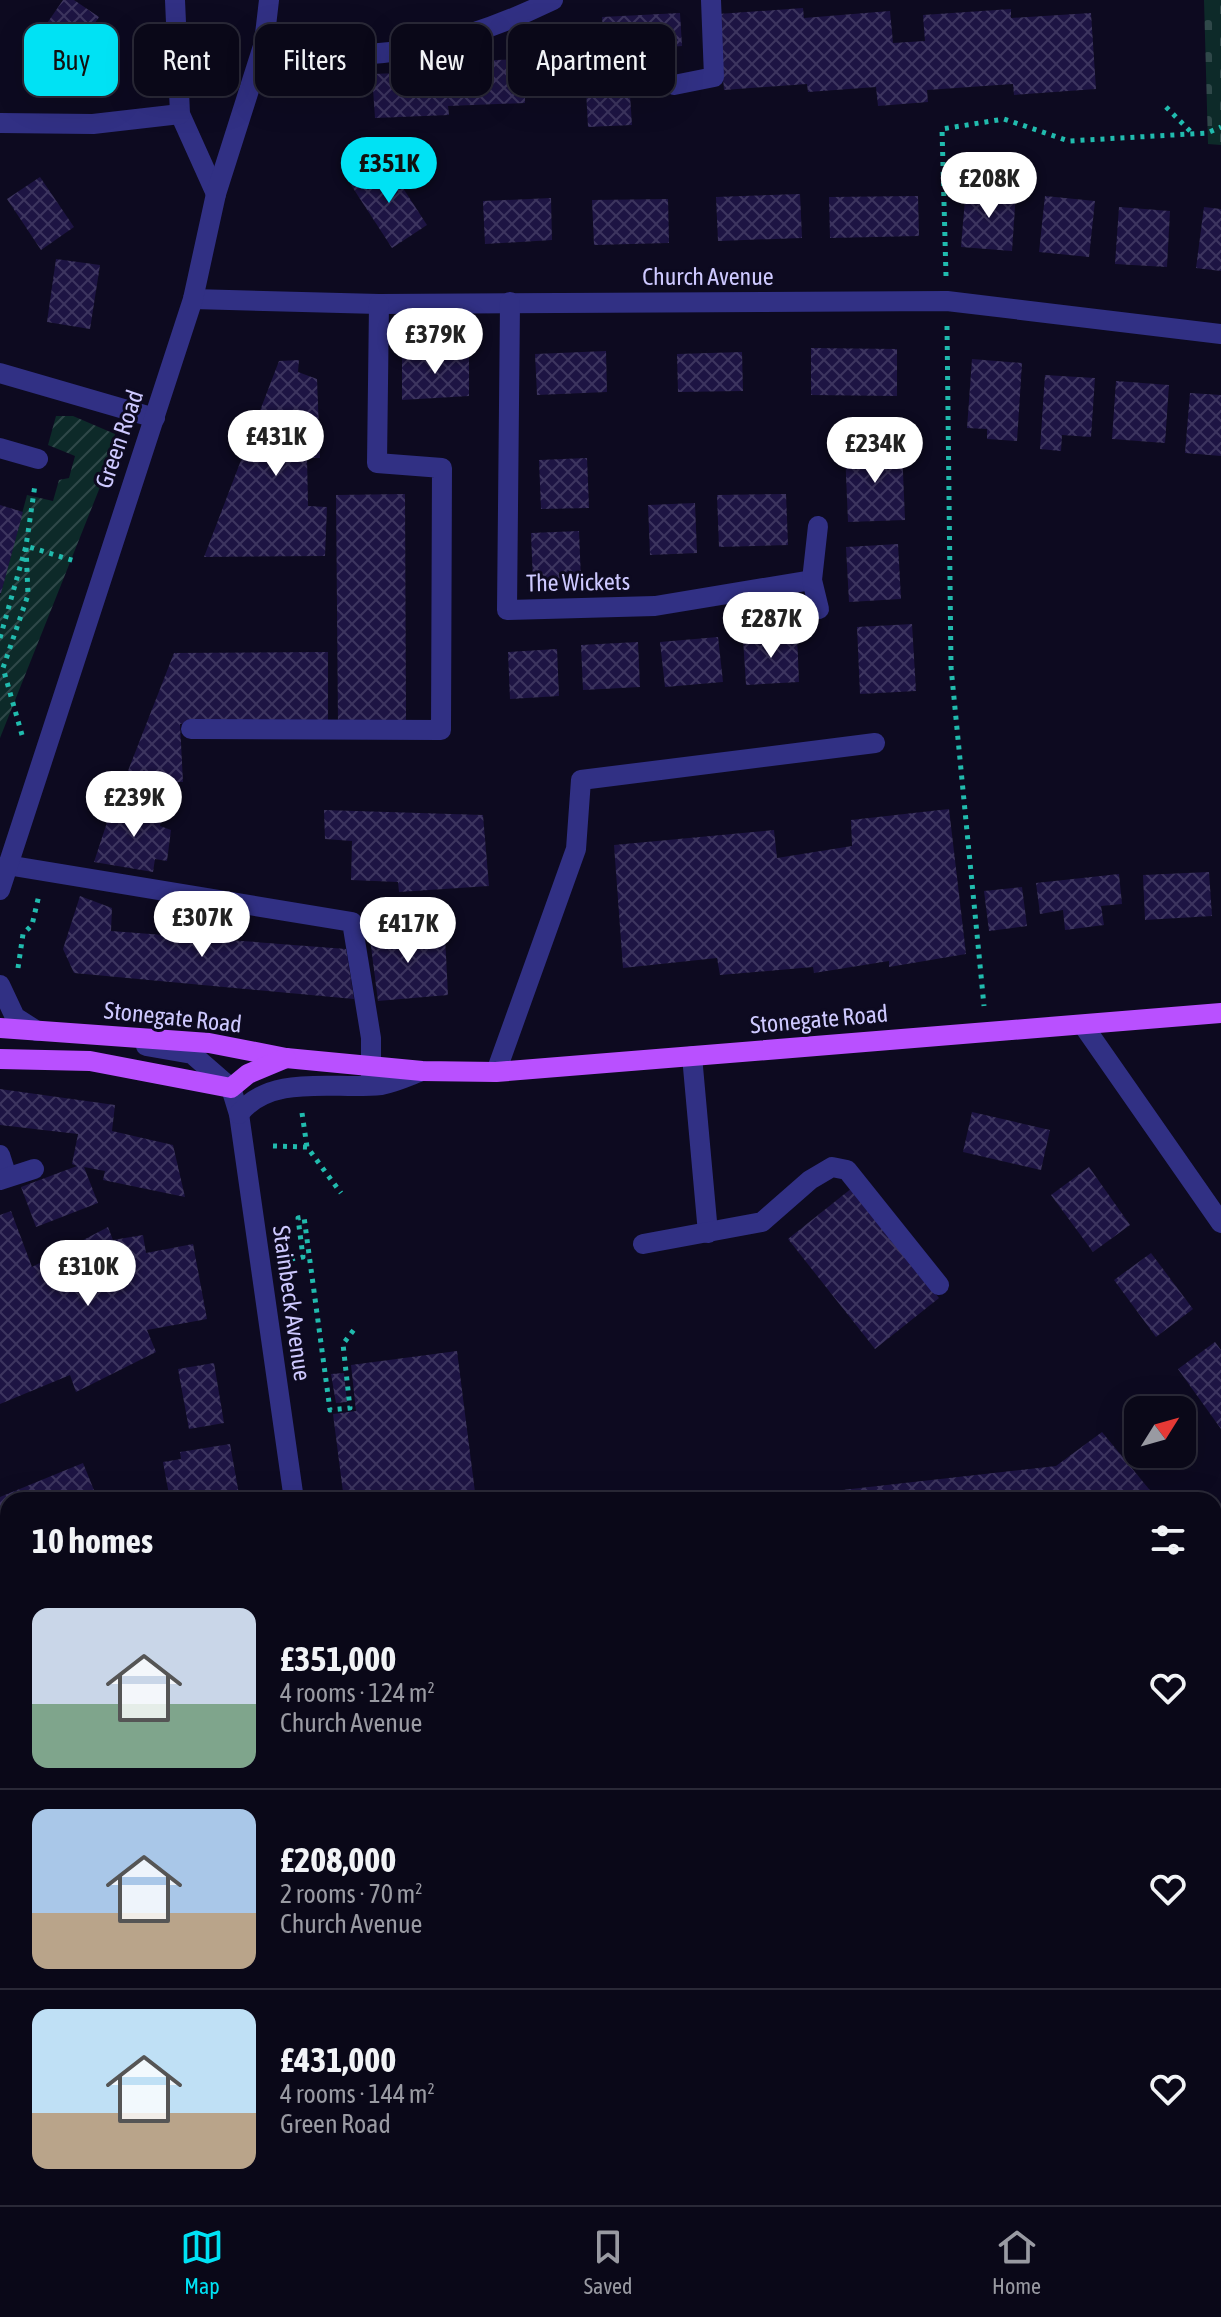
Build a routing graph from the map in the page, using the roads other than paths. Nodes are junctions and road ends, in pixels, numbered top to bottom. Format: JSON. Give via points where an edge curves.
{"nodes":[{"id":1,"x":175,"y":0,"type":"edge"},
{"id":2,"x":269,"y":0,"type":"edge"},
{"id":3,"x":553,"y":0,"type":"edge"},
{"id":4,"x":711,"y":0,"type":"edge"},
{"id":5,"x":266,"y":24,"type":"edge"},
{"id":6,"x":375,"y":52,"type":"edge"},
{"id":7,"x":255,"y":71,"type":"edge"},
{"id":8,"x":675,"y":85,"type":"edge"},
{"id":9,"x":180,"y":114,"type":"junction"},
{"id":10,"x":0,"y":123,"type":"edge"},
{"id":11,"x":216,"y":194,"type":"junction"},
{"id":12,"x":193,"y":299,"type":"junction"},
{"id":13,"x":510,"y":302,"type":"junction"},
{"id":14,"x":379,"y":304,"type":"junction"},
{"id":15,"x":1221,"y":334,"type":"edge"},
{"id":16,"x":0,"y":373,"type":"edge"},
{"id":17,"x":155,"y":418,"type":"junction"},
{"id":18,"x":0,"y":448,"type":"edge"},
{"id":19,"x":38,"y":459,"type":"road end"},
{"id":20,"x":818,"y":526,"type":"dead end"},
{"id":21,"x":812,"y":580,"type":"junction"},
{"id":22,"x":819,"y":609,"type":"dead end"},
{"id":23,"x":191,"y":729,"type":"dead end"},
{"id":24,"x":875,"y":743,"type":"dead end"},
{"id":25,"x":7,"y":865,"type":"junction"},
{"id":26,"x":0,"y":890,"type":"edge"},
{"id":27,"x":0,"y":985,"type":"edge"},
{"id":28,"x":1221,"y":1013,"type":"edge"},
{"id":29,"x":1083,"y":1025,"type":"junction"},
{"id":30,"x":0,"y":1028,"type":"edge"},
{"id":31,"x":45,"y":1032,"type":"junction"},
{"id":32,"x":0,"y":1048,"type":"edge"},
{"id":33,"x":692,"y":1056,"type":"junction"},
{"id":34,"x":286,"y":1058,"type":"junction"},
{"id":35,"x":0,"y":1059,"type":"edge"},
{"id":36,"x":90,"y":1061,"type":"junction"},
{"id":37,"x":496,"y":1072,"type":"junction"},
{"id":38,"x":372,"y":1076,"type":"junction"},
{"id":39,"x":231,"y":1088,"type":"junction"},
{"id":40,"x":239,"y":1114,"type":"junction"},
{"id":41,"x":0,"y":1155,"type":"edge"},
{"id":42,"x":34,"y":1169,"type":"dead end"},
{"id":43,"x":4,"y":1178,"type":"edge"},
{"id":44,"x":1221,"y":1223,"type":"edge"},
{"id":45,"x":708,"y":1233,"type":"junction"},
{"id":46,"x":643,"y":1244,"type":"dead end"},
{"id":47,"x":939,"y":1285,"type":"dead end"},
{"id":48,"x":293,"y":1492,"type":"edge"}],
"edges":[{"from":1,"to":9,"type":"street"},
{"from":2,"to":5,"type":"street","name":"Green Road"},
{"from":3,"to":6,"type":"street","via":[[503,24],[439,43]]},
{"from":4,"to":8,"type":"street","via":[[714,77]]},
{"from":7,"to":11,"type":"street","name":"Green Road"},
{"from":9,"to":10,"type":"street","via":[[93,124]]},
{"from":9,"to":11,"type":"street"},
{"from":11,"to":12,"type":"street","name":"Green Road"},
{"from":12,"to":14,"type":"street","name":"Church Avenue"},
{"from":12,"to":17,"type":"street","name":"Green Road"},
{"from":13,"to":14,"type":"street","name":"Church Avenue"},
{"from":13,"to":15,"type":"street","name":"Church Avenue","via":[[947,301]]},
{"from":13,"to":21,"type":"street","name":"The Wickets","via":[[507,610],[655,606]]},
{"from":14,"to":23,"type":"street","via":[[377,463],[442,468],[441,730]]},
{"from":16,"to":17,"type":"street"},
{"from":17,"to":25,"type":"street","name":"Green Road"},
{"from":18,"to":19,"type":"street"},
{"from":20,"to":21,"type":"street"},
{"from":21,"to":22,"type":"street"},
{"from":24,"to":37,"type":"street","via":[[581,780],[576,849]]},
{"from":25,"to":26,"type":"street","name":"Green Road"},
{"from":25,"to":38,"type":"street","via":[[352,922]]},
{"from":27,"to":31,"type":"street","via":[[15,1017]]},
{"from":28,"to":29,"type":"main road","name":"Stonegate Road"},
{"from":29,"to":33,"type":"main road","name":"Stonegate Road"},
{"from":29,"to":44,"type":"street"},
{"from":30,"to":31,"type":"main road","name":"Stonegate Road"},
{"from":31,"to":34,"type":"main road","name":"Stonegate Road","via":[[209,1043]]},
{"from":31,"to":39,"type":"street","name":"Stonegate Road","via":[[192,1054]]},
{"from":32,"to":36,"type":"street"},
{"from":33,"to":37,"type":"main road","name":"Stonegate Road"},
{"from":33,"to":45,"type":"street"},
{"from":34,"to":38,"type":"main road","name":"Stonegate Road"},
{"from":34,"to":39,"type":"main road","name":"Stonegate Road","via":[[248,1074]]},
{"from":35,"to":36,"type":"main road"},
{"from":36,"to":39,"type":"main road"},
{"from":37,"to":38,"type":"main road","name":"Stonegate Road"},
{"from":38,"to":40,"type":"street","name":"Stonegate Road","via":[[276,1090],[249,1101]]},
{"from":39,"to":40,"type":"street"},
{"from":40,"to":48,"type":"street","name":"Stainbeck Avenue"},
{"from":41,"to":43,"type":"street"},
{"from":42,"to":43,"type":"street"},
{"from":45,"to":46,"type":"street"},
{"from":45,"to":47,"type":"street","via":[[762,1222],[810,1180],[832,1167],[847,1170]]}]}
